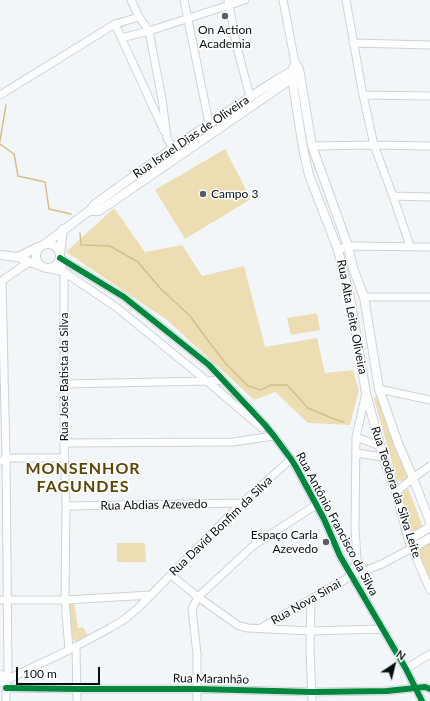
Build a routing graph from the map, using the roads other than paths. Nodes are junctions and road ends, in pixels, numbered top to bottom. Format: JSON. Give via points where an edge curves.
{"nodes":[{"id":1,"x":131,"y":0,"type":"edge"},
{"id":2,"x":184,"y":0,"type":"edge"},
{"id":3,"x":245,"y":0,"type":"edge"},
{"id":4,"x":283,"y":0,"type":"edge"},
{"id":5,"x":346,"y":0,"type":"edge"},
{"id":6,"x":228,"y":3,"type":"edge"},
{"id":7,"x":139,"y":17,"type":"junction"},
{"id":8,"x":188,"y":18,"type":"junction"},
{"id":9,"x":115,"y":24,"type":"junction"},
{"id":10,"x":149,"y":32,"type":"junction"},
{"id":11,"x":121,"y":38,"type":"junction"},
{"id":12,"x":353,"y":43,"type":"junction"},
{"id":13,"x":430,"y":45,"type":"edge"},
{"id":14,"x":295,"y":71,"type":"junction"},
{"id":15,"x":0,"y":95,"type":"edge"},
{"id":16,"x":363,"y":95,"type":"junction"},
{"id":17,"x":430,"y":96,"type":"edge"},
{"id":18,"x":250,"y":97,"type":"junction"},
{"id":19,"x":210,"y":123,"type":"junction"},
{"id":20,"x":168,"y":138,"type":"junction"},
{"id":21,"x":374,"y":145,"type":"junction"},
{"id":22,"x":312,"y":146,"type":"junction"},
{"id":23,"x":430,"y":146,"type":"edge"},
{"id":24,"x":173,"y":148,"type":"junction"},
{"id":25,"x":178,"y":156,"type":"junction"},
{"id":26,"x":393,"y":196,"type":"junction"},
{"id":27,"x":430,"y":197,"type":"edge"},
{"id":28,"x":89,"y":211,"type":"junction"},
{"id":29,"x":64,"y":229,"type":"junction"},
{"id":30,"x":42,"y":245,"type":"junction"},
{"id":31,"x":348,"y":246,"type":"junction"},
{"id":32,"x":410,"y":246,"type":"junction"},
{"id":33,"x":430,"y":247,"type":"edge"},
{"id":34,"x":338,"y":250,"type":"junction"},
{"id":35,"x":0,"y":255,"type":"edge"},
{"id":36,"x":18,"y":257,"type":"junction"},
{"id":37,"x":59,"y":258,"type":"junction"},
{"id":38,"x":29,"y":262,"type":"junction"},
{"id":39,"x":42,"y":266,"type":"junction"},
{"id":40,"x":64,"y":272,"type":"junction"},
{"id":41,"x":1,"y":282,"type":"edge"},
{"id":42,"x":364,"y":297,"type":"junction"},
{"id":43,"x":430,"y":297,"type":"edge"},
{"id":44,"x":350,"y":298,"type":"junction"},
{"id":45,"x":222,"y":380,"type":"junction"},
{"id":46,"x":207,"y":381,"type":"junction"},
{"id":47,"x":64,"y":384,"type":"junction"},
{"id":48,"x":379,"y":389,"type":"junction"},
{"id":49,"x":366,"y":392,"type":"junction"},
{"id":50,"x":430,"y":400,"type":"edge"},
{"id":51,"x":274,"y":436,"type":"junction"},
{"id":52,"x":356,"y":437,"type":"junction"},
{"id":53,"x":64,"y":444,"type":"junction"},
{"id":54,"x":380,"y":446,"type":"junction"},
{"id":55,"x":356,"y":453,"type":"junction"},
{"id":56,"x":383,"y":457,"type":"junction"},
{"id":57,"x":65,"y":458,"type":"junction"},
{"id":58,"x":291,"y":459,"type":"junction"},
{"id":59,"x":3,"y":460,"type":"edge"},
{"id":60,"x":430,"y":466,"type":"edge"},
{"id":61,"x":413,"y":478,"type":"junction"},
{"id":62,"x":396,"y":492,"type":"junction"},
{"id":63,"x":242,"y":503,"type":"junction"},
{"id":64,"x":316,"y":505,"type":"junction"},
{"id":65,"x":66,"y":506,"type":"junction"},
{"id":66,"x":430,"y":522,"type":"edge"},
{"id":67,"x":430,"y":527,"type":"edge"},
{"id":68,"x":430,"y":538,"type":"edge"},
{"id":69,"x":410,"y":544,"type":"junction"},
{"id":70,"x":171,"y":575,"type":"junction"},
{"id":71,"x":351,"y":576,"type":"junction"},
{"id":72,"x":430,"y":590,"type":"edge"},
{"id":73,"x":151,"y":595,"type":"junction"},
{"id":74,"x":198,"y":597,"type":"junction"},
{"id":75,"x":4,"y":600,"type":"edge"},
{"id":76,"x":65,"y":600,"type":"junction"},
{"id":77,"x":311,"y":600,"type":"junction"},
{"id":78,"x":261,"y":628,"type":"junction"},
{"id":79,"x":383,"y":629,"type":"junction"},
{"id":80,"x":310,"y":631,"type":"junction"},
{"id":81,"x":73,"y":648,"type":"junction"},
{"id":82,"x":430,"y":654,"type":"edge"},
{"id":83,"x":406,"y":669,"type":"junction"},
{"id":84,"x":0,"y":674,"type":"edge"},
{"id":85,"x":4,"y":684,"type":"edge"},
{"id":86,"x":77,"y":689,"type":"junction"},
{"id":87,"x":198,"y":689,"type":"junction"},
{"id":88,"x":416,"y":689,"type":"junction"},
{"id":89,"x":430,"y":689,"type":"edge"},
{"id":90,"x":312,"y":692,"type":"junction"},
{"id":91,"x":6,"y":701,"type":"edge"},
{"id":92,"x":77,"y":701,"type":"edge"},
{"id":93,"x":197,"y":701,"type":"edge"},
{"id":94,"x":312,"y":701,"type":"edge"},
{"id":95,"x":422,"y":701,"type":"edge"}],
"edges":[{"from":1,"to":7,"type":"street"},
{"from":2,"to":8,"type":"street"},
{"from":3,"to":6,"type":"street"},
{"from":4,"to":14,"type":"street","name":"Rua Alta Leite Oliveira"},
{"from":5,"to":12,"type":"street"},
{"from":6,"to":8,"type":"street"},
{"from":6,"to":18,"type":"street"},
{"from":7,"to":9,"type":"street"},
{"from":7,"to":10,"type":"street"},
{"from":8,"to":10,"type":"street"},
{"from":8,"to":19,"type":"street"},
{"from":9,"to":11,"type":"street"},
{"from":9,"to":15,"type":"street"},
{"from":10,"to":11,"type":"street"},
{"from":10,"to":20,"type":"street"},
{"from":11,"to":20,"type":"street"},
{"from":12,"to":13,"type":"street"},
{"from":12,"to":16,"type":"street"},
{"from":14,"to":18,"type":"main road","name":"Rua Israel Dias de Oliveira"},
{"from":14,"to":22,"type":"main road","name":"Rua Alta Leite Oliveira"},
{"from":14,"to":25,"type":"main road","name":"Rua Israel Dias de Oliveira"},
{"from":14,"to":34,"type":"main road","name":"Rua Alta Leite Oliveira","via":[[303,148],[309,175]]},
{"from":16,"to":17,"type":"street"},
{"from":16,"to":21,"type":"street"},
{"from":18,"to":19,"type":"main road","name":"Rua Israel Dias de Oliveira"},
{"from":19,"to":24,"type":"main road","name":"Rua Israel Dias de Oliveira"},
{"from":20,"to":24,"type":"street"},
{"from":21,"to":22,"type":"street"},
{"from":21,"to":23,"type":"street"},
{"from":21,"to":26,"type":"street"},
{"from":22,"to":31,"type":"main road","name":"Rua Alta Leite Oliveira"},
{"from":24,"to":25,"type":"main road"},
{"from":24,"to":28,"type":"main road","name":"Rua Israel Dias de Oliveira"},
{"from":25,"to":28,"type":"main road","name":"Rua Israel Dias de Oliveira","via":[[99,211]]},
{"from":26,"to":27,"type":"street"},
{"from":26,"to":32,"type":"street"},
{"from":28,"to":29,"type":"main road","name":"Rua Israel Dias de Oliveira"},
{"from":29,"to":30,"type":"main road","name":"Rua Israel Dias de Oliveira"},
{"from":29,"to":37,"type":"main road"},
{"from":30,"to":36,"type":"main road","name":"Rua Israel Dias de Oliveira"},
{"from":30,"to":37,"type":"main road","via":[[53,244],[58,250]]},
{"from":30,"to":39,"type":"main road","via":[[36,250],[35,258]]},
{"from":31,"to":32,"type":"street"},
{"from":31,"to":34,"type":"street"},
{"from":31,"to":42,"type":"main road","name":"Rua Alta Leite Oliveira"},
{"from":32,"to":33,"type":"street"},
{"from":34,"to":44,"type":"main road","name":"Rua Alta Leite Oliveira"},
{"from":35,"to":36,"type":"main road","name":"Rua Antônio Francisco da Silva"},
{"from":36,"to":38,"type":"main road","name":"Rua Antônio Francisco da Silva"},
{"from":37,"to":39,"type":"main road","via":[[53,267]]},
{"from":37,"to":40,"type":"street"},
{"from":37,"to":45,"type":"street","name":"Rua Antônio Francisco da Silva","via":[[124,298],[208,365]]},
{"from":38,"to":39,"type":"main road","name":"Rua Antônio Francisco da Silva"},
{"from":38,"to":41,"type":"street"},
{"from":39,"to":40,"type":"street","name":"Rua Antônio Francisco da Silva"},
{"from":40,"to":46,"type":"street","name":"Rua Antônio Francisco da Silva","via":[[116,308]]},
{"from":40,"to":47,"type":"street","name":"Rua José Batista da Silva"},
{"from":41,"to":59,"type":"street"},
{"from":42,"to":43,"type":"street"},
{"from":42,"to":44,"type":"main road"},
{"from":42,"to":48,"type":"main road","name":"Rua Alta Leite Oliveira"},
{"from":44,"to":49,"type":"main road","name":"Rua Alta Leite Oliveira"},
{"from":45,"to":46,"type":"street"},
{"from":45,"to":51,"type":"street","name":"Rua Antônio Francisco da Silva"},
{"from":46,"to":47,"type":"street"},
{"from":46,"to":51,"type":"street","name":"Rua Antônio Francisco da Silva"},
{"from":47,"to":53,"type":"street","name":"Rua José Batista da Silva"},
{"from":48,"to":50,"type":"street"},
{"from":48,"to":61,"type":"main road","name":"Rua Teodora da Silva Leite"},
{"from":49,"to":52,"type":"street","name":"Rua Alta Leite Oliveira"},
{"from":49,"to":54,"type":"main road","name":"Rua Teodora da Silva Leite"},
{"from":51,"to":53,"type":"street","via":[[233,442]]},
{"from":51,"to":58,"type":"street","name":"Rua Antônio Francisco da Silva"},
{"from":52,"to":54,"type":"street"},
{"from":52,"to":55,"type":"street","name":"Rua Alta Leite Oliveira"},
{"from":53,"to":57,"type":"street","name":"Rua José Batista da Silva"},
{"from":54,"to":56,"type":"main road","name":"Rua Teodora da Silva Leite"},
{"from":55,"to":56,"type":"street"},
{"from":55,"to":71,"type":"street","name":"Rua Alta Leite Oliveira","via":[[357,560]]},
{"from":56,"to":62,"type":"main road","name":"Rua Teodora da Silva Leite"},
{"from":57,"to":59,"type":"street"},
{"from":57,"to":65,"type":"street","name":"Rua José Batista da Silva"},
{"from":58,"to":63,"type":"street","name":"Rua David Bonfim da Silva"},
{"from":58,"to":64,"type":"street","name":"Rua Antônio Francisco da Silva"},
{"from":59,"to":75,"type":"street"},
{"from":60,"to":61,"type":"street"},
{"from":61,"to":62,"type":"street"},
{"from":61,"to":66,"type":"main road","name":"Rua Teodora da Silva Leite"},
{"from":62,"to":69,"type":"main road","name":"Rua Teodora da Silva Leite"},
{"from":63,"to":65,"type":"street","name":"Rua Abdias Azevedo"},
{"from":63,"to":70,"type":"street","name":"Rua David Bonfim da Silva"},
{"from":64,"to":71,"type":"street","name":"Rua Antônio Francisco da Silva"},
{"from":64,"to":74,"type":"street","via":[[254,545]]},
{"from":65,"to":76,"type":"street","name":"Rua José Batista da Silva"},
{"from":67,"to":69,"type":"main road"},
{"from":68,"to":69,"type":"main road"},
{"from":69,"to":71,"type":"street","name":"Rua Nova Sinai","via":[[382,564]]},
{"from":69,"to":72,"type":"street","name":"Rua Teodora da Silva Leite"},
{"from":70,"to":73,"type":"street","name":"Rua David Bonfim da Silva"},
{"from":70,"to":74,"type":"street"},
{"from":71,"to":77,"type":"street","name":"Rua Nova Sinai"},
{"from":71,"to":79,"type":"street","name":"Rua Antônio Francisco da Silva"},
{"from":73,"to":76,"type":"street"},
{"from":73,"to":81,"type":"street","name":"Rua David Bonfim da Silva","via":[[125,619]]},
{"from":74,"to":78,"type":"street","via":[[239,626]]},
{"from":74,"to":87,"type":"street","via":[[192,609],[198,654]]},
{"from":75,"to":76,"type":"street"},
{"from":75,"to":85,"type":"street","via":[[8,670]]},
{"from":76,"to":81,"type":"street","name":"Rua José Batista da Silva"},
{"from":77,"to":78,"type":"street","name":"Rua Nova Sinai"},
{"from":77,"to":80,"type":"street"},
{"from":78,"to":80,"type":"street"},
{"from":79,"to":80,"type":"street"},
{"from":79,"to":83,"type":"street","name":"Rua Antônio Francisco da Silva"},
{"from":80,"to":90,"type":"street"},
{"from":81,"to":85,"type":"street"},
{"from":81,"to":86,"type":"street","name":"Rua José Batista da Silva"},
{"from":82,"to":83,"type":"street"},
{"from":83,"to":88,"type":"street","name":"Rua Antônio Francisco da Silva"},
{"from":84,"to":85,"type":"street"},
{"from":85,"to":86,"type":"street","name":"Rua Maranhão"},
{"from":85,"to":91,"type":"street"},
{"from":86,"to":87,"type":"street","name":"Rua Maranhão"},
{"from":86,"to":92,"type":"street","name":"Rua José Batista da Silva"},
{"from":87,"to":90,"type":"street","name":"Rua Maranhão"},
{"from":87,"to":93,"type":"street"},
{"from":88,"to":89,"type":"street","name":"Rua Maranhão"},
{"from":88,"to":90,"type":"street","name":"Rua Maranhão"},
{"from":88,"to":95,"type":"street","name":"Rua Antônio Francisco da Silva"},
{"from":90,"to":94,"type":"street"}]}
